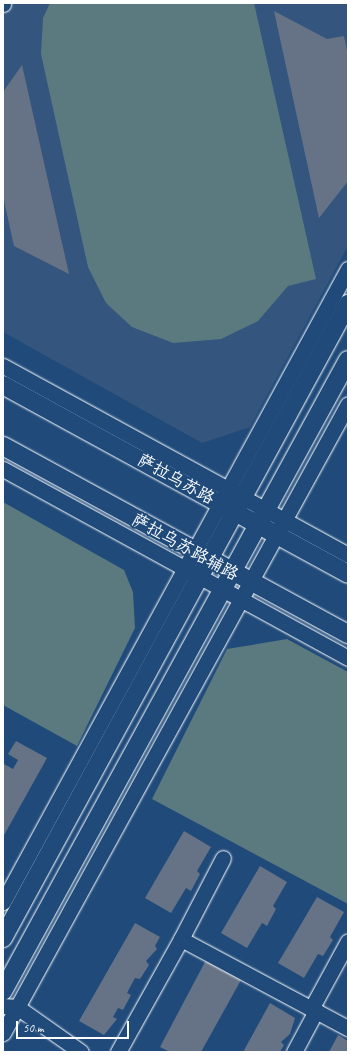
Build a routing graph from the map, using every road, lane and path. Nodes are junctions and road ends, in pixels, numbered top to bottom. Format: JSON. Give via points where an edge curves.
{"nodes":[{"id":1,"x":348,"y":269,"type":"edge"},
{"id":2,"x":348,"y":304,"type":"edge"},
{"id":3,"x":348,"y":360,"type":"edge"},
{"id":4,"x":3,"y":366,"type":"edge"},
{"id":5,"x":3,"y":385,"type":"edge"},
{"id":6,"x":348,"y":404,"type":"edge"},
{"id":7,"x":3,"y":446,"type":"edge"},
{"id":8,"x":3,"y":469,"type":"edge"},
{"id":9,"x":232,"y":500,"type":"junction"},
{"id":10,"x":262,"y":517,"type":"junction"},
{"id":11,"x":280,"y":527,"type":"junction"},
{"id":12,"x":203,"y":553,"type":"junction"},
{"id":13,"x":348,"y":554,"type":"edge"},
{"id":14,"x":233,"y":570,"type":"junction"},
{"id":15,"x":192,"y":572,"type":"junction"},
{"id":16,"x":348,"y":574,"type":"edge"},
{"id":17,"x":251,"y":580,"type":"junction"},
{"id":18,"x":223,"y":589,"type":"junction"},
{"id":19,"x":241,"y":599,"type":"junction"},
{"id":20,"x":348,"y":634,"type":"edge"},
{"id":21,"x":348,"y":658,"type":"edge"},
{"id":22,"x":223,"y":858,"type":"dead end"},
{"id":23,"x":3,"y":902,"type":"edge"},
{"id":24,"x":3,"y":938,"type":"edge"},
{"id":25,"x":182,"y":939,"type":"junction"},
{"id":26,"x":348,"y":940,"type":"edge"},
{"id":27,"x":3,"y":991,"type":"edge"},
{"id":28,"x":10,"y":1007,"type":"edge"},
{"id":29,"x":313,"y":1010,"type":"junction"},
{"id":30,"x":348,"y":1028,"type":"edge"},
{"id":31,"x":3,"y":1033,"type":"edge"},
{"id":32,"x":81,"y":1052,"type":"edge"},
{"id":33,"x":118,"y":1052,"type":"edge"},
{"id":34,"x":294,"y":1052,"type":"edge"}],
"edges":[{"from":1,"to":9,"type":"street"},
{"from":2,"to":9,"type":"main road"},
{"from":3,"to":10,"type":"main road"},
{"from":4,"to":9,"type":"street"},
{"from":5,"to":9,"type":"main road","name":"萨拉乌苏路"},
{"from":6,"to":11,"type":"street"},
{"from":7,"to":12,"type":"main road"},
{"from":8,"to":15,"type":"street","name":"萨拉乌苏路辅路"},
{"from":9,"to":10,"type":"main road","name":"萨拉乌苏路"},
{"from":9,"to":12,"type":"main road"},
{"from":10,"to":11,"type":"main road","name":"萨拉乌苏路"},
{"from":10,"to":14,"type":"main road"},
{"from":11,"to":13,"type":"street"},
{"from":11,"to":16,"type":"main road","name":"萨拉乌苏路"},
{"from":11,"to":17,"type":"street"},
{"from":12,"to":14,"type":"main road"},
{"from":12,"to":15,"type":"main road"},
{"from":14,"to":17,"type":"main road"},
{"from":14,"to":18,"type":"main road"},
{"from":15,"to":18,"type":"street","name":"萨拉乌苏路辅路"},
{"from":15,"to":23,"type":"street"},
{"from":15,"to":24,"type":"main road"},
{"from":17,"to":19,"type":"street"},
{"from":17,"to":20,"type":"main road"},
{"from":18,"to":19,"type":"street","name":"萨拉乌苏路辅路"},
{"from":18,"to":27,"type":"main road"},
{"from":19,"to":21,"type":"street","name":"萨拉乌苏路辅路"},
{"from":19,"to":28,"type":"street"},
{"from":22,"to":25,"type":"street"},
{"from":25,"to":29,"type":"street"},
{"from":25,"to":33,"type":"street"},
{"from":26,"to":29,"type":"street"},
{"from":28,"to":31,"type":"street"},
{"from":28,"to":32,"type":"street"},
{"from":29,"to":30,"type":"street"},
{"from":29,"to":34,"type":"street"}]}
